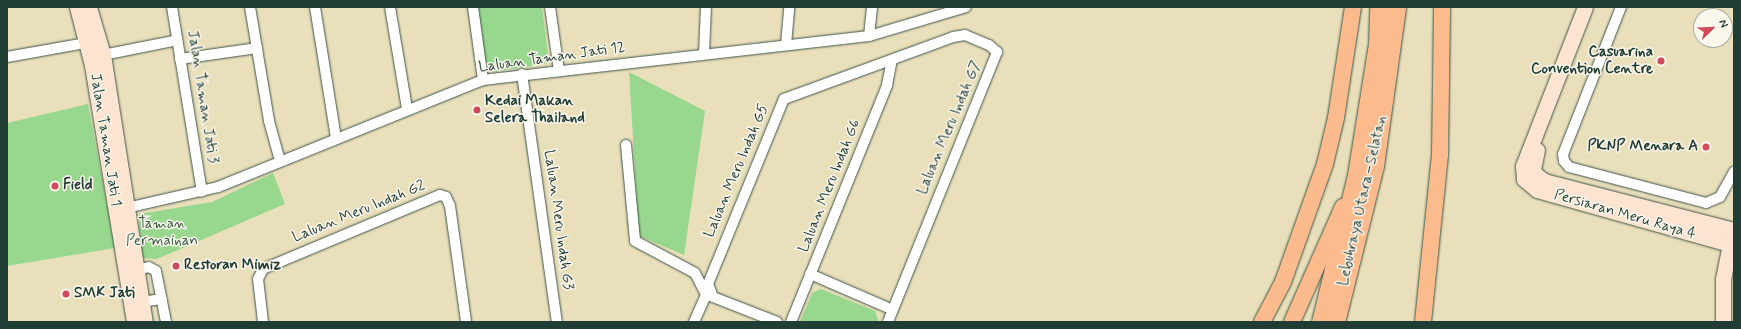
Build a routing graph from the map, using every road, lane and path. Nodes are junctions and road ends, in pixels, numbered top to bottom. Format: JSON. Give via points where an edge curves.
{"nodes":[{"id":1,"x":77,"y":7,"type":"edge"},
{"id":2,"x":89,"y":7,"type":"edge"},
{"id":3,"x":172,"y":7,"type":"edge"},
{"id":4,"x":250,"y":7,"type":"edge"},
{"id":5,"x":315,"y":7,"type":"edge"},
{"id":6,"x":390,"y":7,"type":"edge"},
{"id":7,"x":474,"y":7,"type":"edge"},
{"id":8,"x":550,"y":7,"type":"edge"},
{"id":9,"x":706,"y":7,"type":"edge"},
{"id":10,"x":789,"y":7,"type":"edge"},
{"id":11,"x":872,"y":7,"type":"edge"},
{"id":12,"x":966,"y":7,"type":"edge"},
{"id":13,"x":1353,"y":7,"type":"edge"},
{"id":14,"x":1379,"y":7,"type":"edge"},
{"id":15,"x":1396,"y":7,"type":"edge"},
{"id":16,"x":1442,"y":7,"type":"edge"},
{"id":17,"x":1585,"y":7,"type":"edge"},
{"id":18,"x":1596,"y":7,"type":"edge"},
{"id":19,"x":1621,"y":7,"type":"edge"},
{"id":20,"x":869,"y":36,"type":"junction"},
{"id":21,"x":178,"y":40,"type":"junction"},
{"id":22,"x":786,"y":45,"type":"junction"},
{"id":23,"x":96,"y":46,"type":"junction"},
{"id":24,"x":257,"y":48,"type":"junction"},
{"id":25,"x":704,"y":54,"type":"junction"},
{"id":26,"x":7,"y":57,"type":"edge"},
{"id":27,"x":180,"y":59,"type":"junction"},
{"id":28,"x":892,"y":60,"type":"junction"},
{"id":29,"x":559,"y":71,"type":"junction"},
{"id":30,"x":522,"y":74,"type":"junction"},
{"id":31,"x":483,"y":80,"type":"junction"},
{"id":32,"x":407,"y":109,"type":"junction"},
{"id":33,"x":336,"y":138,"type":"junction"},
{"id":34,"x":626,"y":145,"type":"dead end"},
{"id":35,"x":280,"y":161,"type":"junction"},
{"id":36,"x":1734,"y":172,"type":"edge"},
{"id":37,"x":1358,"y":175,"type":"junction"},
{"id":38,"x":1530,"y":177,"type":"junction"},
{"id":39,"x":202,"y":192,"type":"junction"},
{"id":40,"x":122,"y":209,"type":"junction"},
{"id":41,"x":1732,"y":234,"type":"edge"},
{"id":42,"x":131,"y":271,"type":"junction"},
{"id":43,"x":810,"y":274,"type":"junction"},
{"id":44,"x":162,"y":300,"type":"junction"},
{"id":45,"x":142,"y":302,"type":"junction"},
{"id":46,"x":893,"y":310,"type":"junction"},
{"id":47,"x":134,"y":322,"type":"edge"},
{"id":48,"x":145,"y":322,"type":"edge"},
{"id":49,"x":166,"y":322,"type":"edge"},
{"id":50,"x":264,"y":322,"type":"edge"},
{"id":51,"x":466,"y":322,"type":"edge"},
{"id":52,"x":557,"y":322,"type":"edge"},
{"id":53,"x":694,"y":322,"type":"edge"},
{"id":54,"x":777,"y":322,"type":"edge"},
{"id":55,"x":791,"y":322,"type":"edge"},
{"id":56,"x":888,"y":322,"type":"edge"},
{"id":57,"x":1262,"y":322,"type":"edge"},
{"id":58,"x":1292,"y":322,"type":"edge"},
{"id":59,"x":1320,"y":322,"type":"edge"},
{"id":60,"x":1335,"y":322,"type":"edge"},
{"id":61,"x":1423,"y":322,"type":"edge"},
{"id":62,"x":1723,"y":322,"type":"edge"}],
"edges":[{"from":1,"to":23,"type":"street","name":"Jalan Taman Jati 1"},
{"from":2,"to":23,"type":"street","name":"Jalan Taman Jati 1"},
{"from":3,"to":21,"type":"street","name":"Jalan Taman Jati 3"},
{"from":4,"to":24,"type":"street"},
{"from":5,"to":33,"type":"street"},
{"from":6,"to":32,"type":"street"},
{"from":7,"to":31,"type":"street"},
{"from":8,"to":29,"type":"street"},
{"from":9,"to":25,"type":"street"},
{"from":10,"to":22,"type":"street"},
{"from":11,"to":20,"type":"street"},
{"from":12,"to":20,"type":"street","name":"Laluan Taman Jati 12"},
{"from":13,"to":57,"type":"main road","via":[[1336,118],[1325,164],[1283,282]]},
{"from":14,"to":37,"type":"highway","name":"Lebuhraya Utara–Selatan","via":[[1378,44]]},
{"from":15,"to":60,"type":"highway","name":"Lebuhraya Utara–Selatan","via":[[1374,166]]},
{"from":16,"to":61,"type":"main road","via":[[1440,155]]},
{"from":17,"to":38,"type":"street","via":[[1523,166]]},
{"from":18,"to":38,"type":"street","via":[[1533,160]]},
{"from":19,"to":36,"type":"street","via":[[1563,154],[1564,161],[1569,167],[1706,203],[1715,199],[1728,186]]},
{"from":20,"to":22,"type":"street","name":"Laluan Taman Jati 12"},
{"from":21,"to":23,"type":"street"},
{"from":21,"to":27,"type":"street","name":"Jalan Taman Jati 3"},
{"from":22,"to":25,"type":"street","name":"Laluan Taman Jati 12"},
{"from":23,"to":26,"type":"street"},
{"from":23,"to":40,"type":"street","name":"Jalan Taman Jati 1"},
{"from":23,"to":40,"type":"street","name":"Jalan Taman Jati 1"},
{"from":24,"to":27,"type":"street"},
{"from":24,"to":35,"type":"street","via":[[270,128]]},
{"from":25,"to":29,"type":"street","name":"Laluan Taman Jati 12"},
{"from":27,"to":39,"type":"street","name":"Jalan Taman Jati 3"},
{"from":28,"to":43,"type":"street","name":"Laluan Meru Indah G6","via":[[887,85]]},
{"from":28,"to":46,"type":"street","name":"Laluan Meru Indah G7","via":[[965,35],[989,45],[997,52]]},
{"from":28,"to":54,"type":"street","name":"Laluan Meru Indah G5","via":[[784,99],[708,284],[713,297]]},
{"from":29,"to":30,"type":"street","name":"Laluan Taman Jati 12"},
{"from":30,"to":31,"type":"street","name":"Laluan Taman Jati 12"},
{"from":30,"to":52,"type":"street","name":"Laluan Meru Indah G3"},
{"from":31,"to":32,"type":"street","name":"Laluan Taman Jati 12"},
{"from":32,"to":33,"type":"street","name":"Laluan Taman Jati 12"},
{"from":33,"to":35,"type":"street","name":"Laluan Taman Jati 12"},
{"from":34,"to":53,"type":"street","via":[[635,241],[695,273],[706,295]]},
{"from":35,"to":39,"type":"street","name":"Laluan Taman Jati 12"},
{"from":37,"to":58,"type":"main road"},
{"from":37,"to":59,"type":"highway","name":"Lebuhraya Utara–Selatan"},
{"from":38,"to":41,"type":"street","name":"Persiaran Meru Raya 4","via":[[1537,190]]},
{"from":39,"to":40,"type":"street","name":"Laluan Taman Jati 12"},
{"from":40,"to":42,"type":"street","name":"Jalan Taman Jati 1"},
{"from":41,"to":62,"type":"street","via":[[1723,279]]},
{"from":42,"to":44,"type":"street","via":[[149,267],[156,271]]},
{"from":42,"to":45,"type":"street","name":"Jalan Taman Jati 1"},
{"from":42,"to":47,"type":"street","name":"Jalan Taman Jati 1"},
{"from":43,"to":46,"type":"street"},
{"from":43,"to":55,"type":"street","name":"Laluan Meru Indah G6"},
{"from":44,"to":45,"type":"street"},
{"from":44,"to":49,"type":"street"},
{"from":45,"to":48,"type":"street","name":"Jalan Taman Jati 1"},
{"from":46,"to":56,"type":"street","name":"Laluan Meru Indah G7"},
{"from":50,"to":51,"type":"street","name":"Laluan Meru Indah G2","via":[[258,279],[263,269],[440,195],[446,197],[450,206]]}]}
